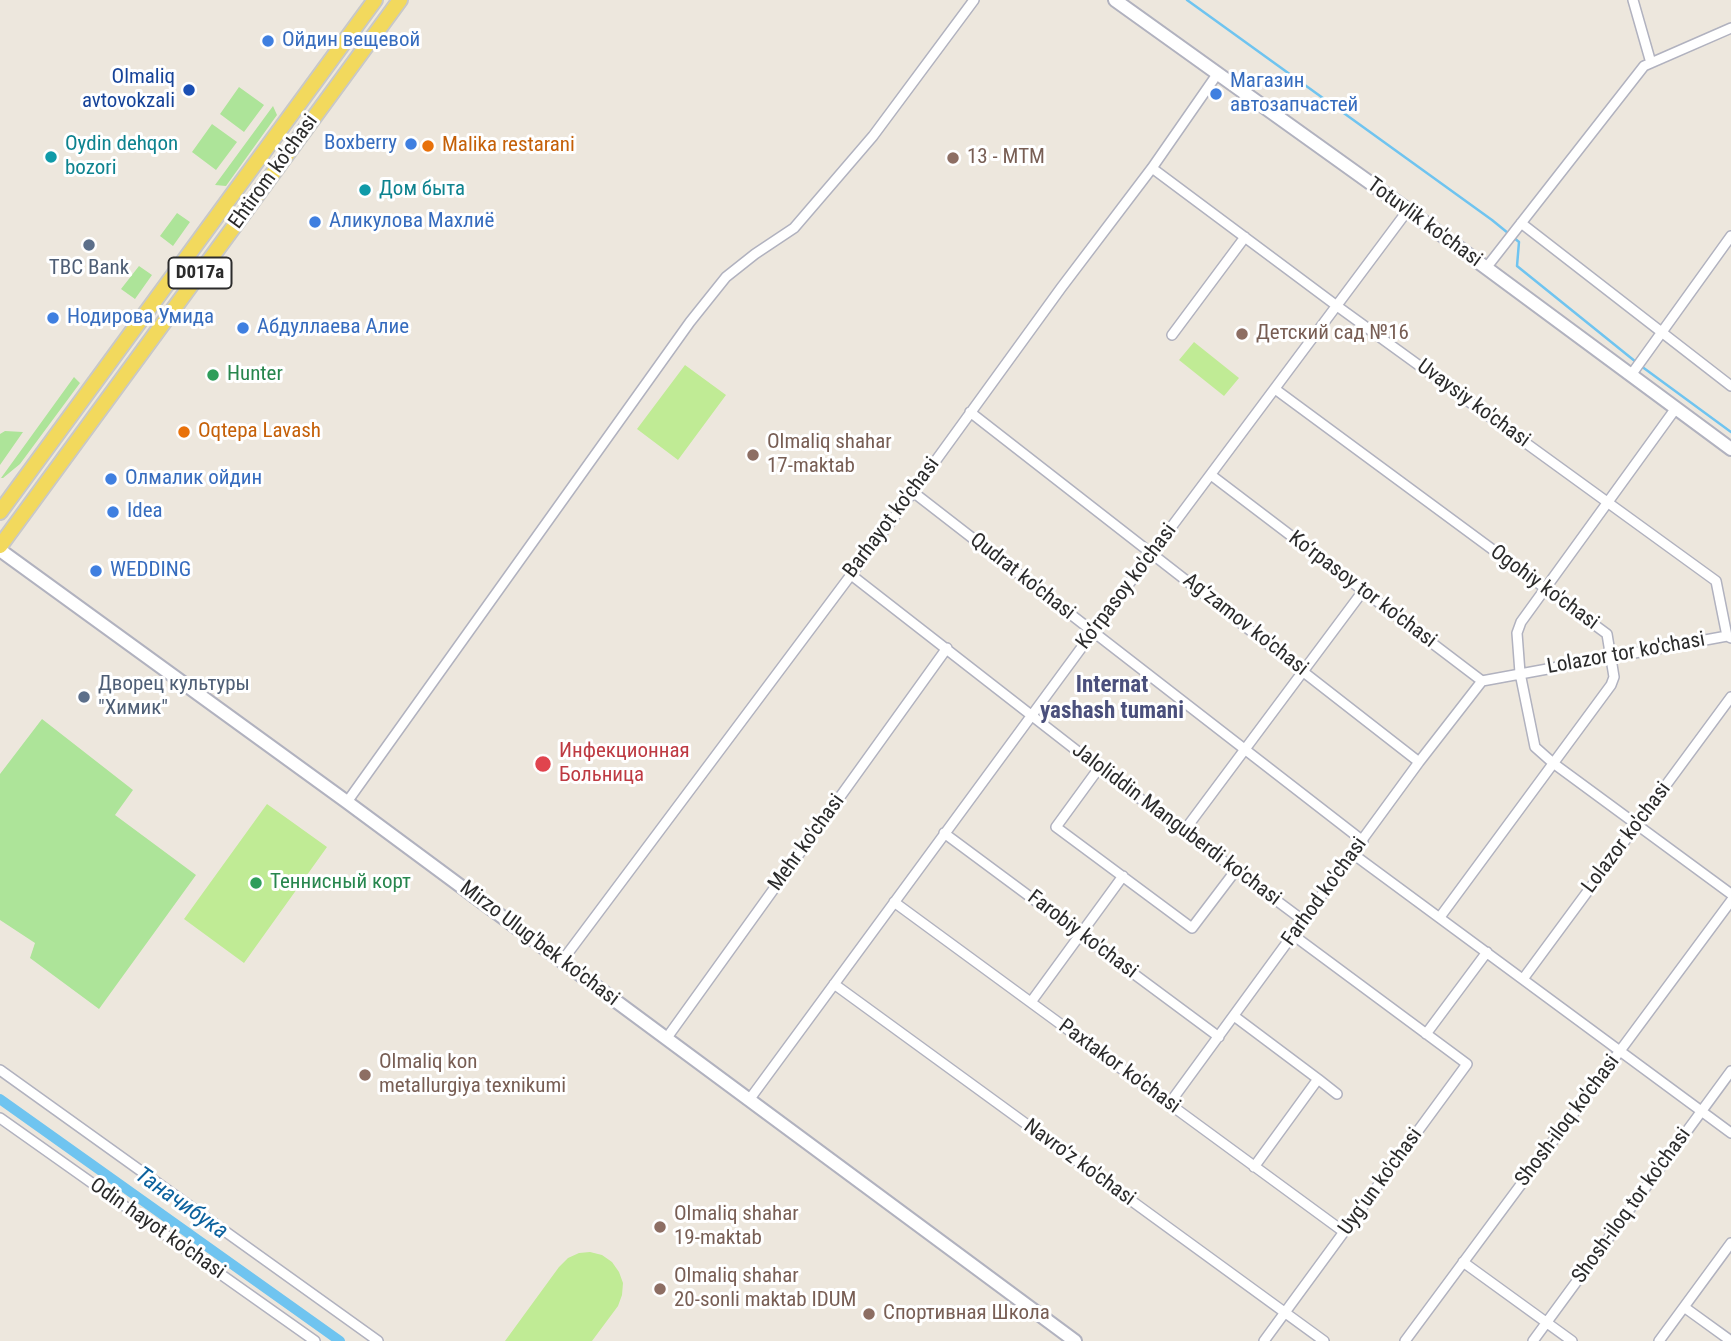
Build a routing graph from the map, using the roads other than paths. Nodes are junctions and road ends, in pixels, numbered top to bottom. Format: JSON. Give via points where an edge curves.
{"nodes":[{"id":1,"x":375,"y":0,"type":"edge"},
{"id":2,"x":400,"y":0,"type":"edge"},
{"id":3,"x":974,"y":0,"type":"edge"},
{"id":4,"x":1115,"y":0,"type":"edge"},
{"id":5,"x":1633,"y":0,"type":"edge"},
{"id":6,"x":1731,"y":28,"type":"edge"},
{"id":7,"x":1651,"y":63,"type":"junction"},
{"id":8,"x":1218,"y":73,"type":"junction"},
{"id":9,"x":1152,"y":168,"type":"junction"},
{"id":10,"x":1408,"y":210,"type":"junction"},
{"id":11,"x":1519,"y":226,"type":"junction"},
{"id":12,"x":1731,"y":236,"type":"edge"},
{"id":13,"x":1245,"y":237,"type":"junction"},
{"id":14,"x":1486,"y":268,"type":"junction"},
{"id":15,"x":1336,"y":306,"type":"junction"},
{"id":16,"x":1662,"y":332,"type":"junction"},
{"id":17,"x":1172,"y":335,"type":"dead end"},
{"id":18,"x":1633,"y":372,"type":"junction"},
{"id":19,"x":1731,"y":386,"type":"edge"},
{"id":20,"x":1275,"y":388,"type":"junction"},
{"id":21,"x":1676,"y":408,"type":"junction"},
{"id":22,"x":971,"y":412,"type":"junction"},
{"id":23,"x":1731,"y":449,"type":"edge"},
{"id":24,"x":1211,"y":475,"type":"junction"},
{"id":25,"x":913,"y":492,"type":"junction"},
{"id":26,"x":1607,"y":501,"type":"junction"},
{"id":27,"x":0,"y":512,"type":"edge"},
{"id":28,"x":0,"y":548,"type":"edge"},
{"id":29,"x":1152,"y":553,"type":"junction"},
{"id":30,"x":850,"y":575,"type":"junction"},
{"id":31,"x":1544,"y":587,"type":"junction"},
{"id":32,"x":1363,"y":591,"type":"junction"},
{"id":33,"x":1093,"y":632,"type":"junction"},
{"id":34,"x":1729,"y":637,"type":"edge"},
{"id":35,"x":947,"y":648,"type":"junction"},
{"id":36,"x":1611,"y":656,"type":"junction"},
{"id":37,"x":1305,"y":671,"type":"junction"},
{"id":38,"x":1520,"y":673,"type":"junction"},
{"id":39,"x":1482,"y":681,"type":"junction"},
{"id":40,"x":1731,"y":697,"type":"edge"},
{"id":41,"x":1032,"y":715,"type":"junction"},
{"id":42,"x":1245,"y":747,"type":"junction"},
{"id":43,"x":1419,"y":762,"type":"junction"},
{"id":44,"x":1553,"y":763,"type":"junction"},
{"id":45,"x":1099,"y":768,"type":"junction"},
{"id":46,"x":347,"y":802,"type":"junction"},
{"id":47,"x":1638,"y":824,"type":"junction"},
{"id":48,"x":1184,"y":831,"type":"junction"},
{"id":49,"x":944,"y":833,"type":"junction"},
{"id":50,"x":1363,"y":841,"type":"junction"},
{"id":51,"x":1353,"y":854,"type":"junction"},
{"id":52,"x":1236,"y":870,"type":"junction"},
{"id":53,"x":1123,"y":876,"type":"junction"},
{"id":54,"x":1731,"y":894,"type":"edge"},
{"id":55,"x":1731,"y":901,"type":"edge"},
{"id":56,"x":894,"y":902,"type":"junction"},
{"id":57,"x":1440,"y":917,"type":"junction"},
{"id":58,"x":1304,"y":921,"type":"junction"},
{"id":59,"x":1081,"y":934,"type":"junction"},
{"id":60,"x":1293,"y":935,"type":"junction"},
{"id":61,"x":1487,"y":952,"type":"junction"},
{"id":62,"x":562,"y":961,"type":"junction"},
{"id":63,"x":1523,"y":979,"type":"junction"},
{"id":64,"x":834,"y":984,"type":"junction"},
{"id":65,"x":1031,"y":1002,"type":"junction"},
{"id":66,"x":1234,"y":1016,"type":"junction"},
{"id":67,"x":1426,"y":1034,"type":"junction"},
{"id":68,"x":1219,"y":1037,"type":"junction"},
{"id":69,"x":666,"y":1039,"type":"junction"},
{"id":70,"x":1620,"y":1052,"type":"junction"},
{"id":71,"x":0,"y":1070,"type":"edge"},
{"id":72,"x":1731,"y":1071,"type":"edge"},
{"id":73,"x":1318,"y":1079,"type":"junction"},
{"id":74,"x":1337,"y":1094,"type":"dead end"},
{"id":75,"x":749,"y":1100,"type":"junction"},
{"id":76,"x":1169,"y":1104,"type":"junction"},
{"id":77,"x":1701,"y":1111,"type":"junction"},
{"id":78,"x":0,"y":1118,"type":"edge"},
{"id":79,"x":1731,"y":1133,"type":"edge"},
{"id":80,"x":1254,"y":1167,"type":"junction"},
{"id":81,"x":1344,"y":1233,"type":"junction"},
{"id":82,"x":1731,"y":1242,"type":"edge"},
{"id":83,"x":1463,"y":1262,"type":"junction"},
{"id":84,"x":1684,"y":1307,"type":"junction"},
{"id":85,"x":1285,"y":1313,"type":"junction"},
{"id":86,"x":1547,"y":1322,"type":"junction"},
{"id":87,"x":315,"y":1341,"type":"edge"},
{"id":88,"x":378,"y":1341,"type":"edge"},
{"id":89,"x":1075,"y":1341,"type":"edge"},
{"id":90,"x":1264,"y":1341,"type":"edge"},
{"id":91,"x":1324,"y":1341,"type":"edge"},
{"id":92,"x":1405,"y":1341,"type":"edge"},
{"id":93,"x":1533,"y":1341,"type":"edge"},
{"id":94,"x":1572,"y":1341,"type":"edge"},
{"id":95,"x":1659,"y":1341,"type":"edge"},
{"id":96,"x":1731,"y":1341,"type":"edge"}],
"edges":[{"from":1,"to":27,"type":"main road","name":"Ehtirom ko'chasi","number":"D017a"},
{"from":2,"to":28,"type":"main road","name":"Ehtirom ko'chasi","number":"D017a"},
{"from":3,"to":46,"type":"street","via":[[873,136],[794,228],[726,277],[690,322]]},
{"from":4,"to":8,"type":"main road","name":"Totuvlik ko'chasi"},
{"from":5,"to":7,"type":"street"},
{"from":6,"to":7,"type":"street"},
{"from":7,"to":11,"type":"street","via":[[1644,66]]},
{"from":8,"to":9,"type":"street","name":"Barhayot ko'chasi"},
{"from":8,"to":10,"type":"main road","name":"Totuvlik ko'chasi"},
{"from":9,"to":13,"type":"street","name":"Uvaysiy ko'chasi"},
{"from":9,"to":22,"type":"street","name":"Barhayot ko'chasi"},
{"from":10,"to":14,"type":"main road","name":"Totuvlik ko'chasi"},
{"from":10,"to":15,"type":"street","name":"Ko‘rpasoy ko'chasi"},
{"from":11,"to":14,"type":"street"},
{"from":11,"to":16,"type":"street"},
{"from":12,"to":16,"type":"street"},
{"from":13,"to":15,"type":"street","name":"Uvaysiy ko'chasi"},
{"from":13,"to":17,"type":"street"},
{"from":14,"to":18,"type":"main road","name":"Totuvlik ko'chasi"},
{"from":15,"to":20,"type":"street","name":"Ko‘rpasoy ko'chasi"},
{"from":15,"to":26,"type":"street","name":"Uvaysiy ko'chasi"},
{"from":16,"to":18,"type":"street"},
{"from":16,"to":19,"type":"street"},
{"from":18,"to":21,"type":"main road","name":"Totuvlik ko'chasi"},
{"from":20,"to":24,"type":"street","name":"Ko‘rpasoy ko'chasi"},
{"from":20,"to":31,"type":"street","name":"Ogohiy ko'chasi"},
{"from":21,"to":23,"type":"main road","name":"Totuvlik ko'chasi"},
{"from":21,"to":26,"type":"street"},
{"from":22,"to":25,"type":"street","name":"Barhayot ko'chasi"},
{"from":22,"to":29,"type":"street","name":"Ag‘zamov ko'chasi"},
{"from":24,"to":29,"type":"street","name":"Ko‘rpasoy ko'chasi"},
{"from":24,"to":32,"type":"street","name":"Ko‘rpasoy tor ko'chasi"},
{"from":25,"to":30,"type":"street","name":"Barhayot ko'chasi"},
{"from":25,"to":33,"type":"street","name":"Qudrat ko'chasi"},
{"from":26,"to":31,"type":"street"},
{"from":26,"to":34,"type":"street","name":"Uvaysiy ko'chasi","via":[[1716,581]]},
{"from":28,"to":46,"type":"main road","name":"Mirzo Ulug'bek ko'chasi"},
{"from":29,"to":33,"type":"street","name":"Ko‘rpasoy ko'chasi"},
{"from":29,"to":37,"type":"street","name":"Ag‘zamov ko'chasi"},
{"from":30,"to":35,"type":"street","name":"Jaloliddin Manguberdi ko'chasi"},
{"from":30,"to":62,"type":"street","name":"Barhayot ko'chasi"},
{"from":31,"to":36,"type":"street","name":"Ogohiy ko'chasi","via":[[1607,634]]},
{"from":31,"to":38,"type":"street","via":[[1517,633]]},
{"from":32,"to":37,"type":"street"},
{"from":32,"to":39,"type":"street","name":"Ko‘rpasoy tor ko'chasi"},
{"from":33,"to":41,"type":"street","name":"Ko‘rpasoy ko'chasi"},
{"from":33,"to":42,"type":"street","name":"Qudrat ko'chasi"},
{"from":34,"to":36,"type":"street","name":"Lolazor tor ko'chasi"},
{"from":35,"to":41,"type":"street","name":"Jaloliddin Manguberdi ko'chasi"},
{"from":35,"to":69,"type":"street","name":"Mehr ko'chasi"},
{"from":36,"to":38,"type":"street","name":"Lolazor tor ko'chasi"},
{"from":36,"to":44,"type":"street","name":"Ogohiy ko'chasi","via":[[1611,685]]},
{"from":37,"to":42,"type":"street"},
{"from":37,"to":43,"type":"street","name":"Ag‘zamov ko'chasi"},
{"from":38,"to":39,"type":"street"},
{"from":38,"to":44,"type":"street","via":[[1535,747]]},
{"from":39,"to":43,"type":"street","name":"Farhod ko'chasi"},
{"from":40,"to":47,"type":"street","name":"Lolazor ko'chasi"},
{"from":41,"to":45,"type":"street","name":"Jaloliddin Manguberdi ko'chasi"},
{"from":41,"to":49,"type":"street","name":"Ko‘rpasoy ko'chasi"},
{"from":42,"to":48,"type":"street"},
{"from":42,"to":50,"type":"street","name":"Qudrat ko'chasi"},
{"from":43,"to":50,"type":"street","name":"Farhod ko'chasi"},
{"from":44,"to":47,"type":"street"},
{"from":44,"to":57,"type":"street","name":"Ogohiy ko'chasi"},
{"from":45,"to":48,"type":"street","name":"Jaloliddin Manguberdi ko'chasi"},
{"from":45,"to":53,"type":"street","via":[[1056,827]]},
{"from":46,"to":62,"type":"main road","name":"Mirzo Ulug'bek ko'chasi"},
{"from":47,"to":54,"type":"street"},
{"from":47,"to":63,"type":"street","name":"Lolazor ko'chasi"},
{"from":48,"to":52,"type":"street","name":"Jaloliddin Manguberdi ko'chasi"},
{"from":49,"to":56,"type":"street","name":"Ko‘rpasoy ko'chasi"},
{"from":49,"to":59,"type":"street","name":"Farobiy ko'chasi"},
{"from":50,"to":51,"type":"street","name":"Farhod ko'chasi"},
{"from":51,"to":57,"type":"street"},
{"from":51,"to":58,"type":"street","name":"Farhod ko'chasi"},
{"from":52,"to":53,"type":"street","via":[[1192,928]]},
{"from":52,"to":58,"type":"street","name":"Jaloliddin Manguberdi ko'chasi"},
{"from":53,"to":59,"type":"street"},
{"from":55,"to":70,"type":"street","name":"Shosh-iloq ko'chasi"},
{"from":56,"to":64,"type":"street","name":"Ko‘rpasoy ko'chasi"},
{"from":56,"to":65,"type":"street","name":"Paxtakor ko'chasi"},
{"from":57,"to":61,"type":"street"},
{"from":58,"to":60,"type":"street","name":"Farhod ko'chasi"},
{"from":59,"to":65,"type":"street"},
{"from":59,"to":68,"type":"street","name":"Farobiy ko'chasi"},
{"from":60,"to":66,"type":"street","name":"Farhod ko'chasi"},
{"from":60,"to":67,"type":"street","name":"Uyg‘un ko'chasi"},
{"from":61,"to":63,"type":"street"},
{"from":61,"to":67,"type":"street"},
{"from":62,"to":69,"type":"main road","name":"Mirzo Ulug'bek ko'chasi"},
{"from":63,"to":70,"type":"street"},
{"from":64,"to":75,"type":"street","name":"Ko‘rpasoy ko'chasi"},
{"from":64,"to":85,"type":"street","name":"Navro‘z ko'chasi"},
{"from":65,"to":76,"type":"street","name":"Paxtakor ko'chasi"},
{"from":66,"to":68,"type":"street","name":"Farhod ko'chasi"},
{"from":66,"to":73,"type":"street"},
{"from":67,"to":81,"type":"street","name":"Uyg‘un ko'chasi","via":[[1468,1064]]},
{"from":68,"to":76,"type":"street","name":"Farhod ko'chasi"},
{"from":69,"to":75,"type":"main road","name":"Mirzo Ulug'bek ko'chasi"},
{"from":70,"to":77,"type":"street"},
{"from":70,"to":83,"type":"street","name":"Shosh-iloq ko'chasi"},
{"from":71,"to":88,"type":"street","name":"Odin hayot ko'chasi"},
{"from":72,"to":77,"type":"street","name":"Shosh-iloq tor ko'chasi"},
{"from":73,"to":74,"type":"street"},
{"from":73,"to":80,"type":"street"},
{"from":75,"to":89,"type":"main road","name":"Mirzo Ulug'bek ko'chasi"},
{"from":76,"to":80,"type":"street","name":"Paxtakor ko'chasi"},
{"from":77,"to":79,"type":"street"},
{"from":77,"to":86,"type":"street","name":"Shosh-iloq tor ko'chasi"},
{"from":78,"to":87,"type":"street","name":"Odin hayot ko'chasi"},
{"from":80,"to":81,"type":"street","name":"Paxtakor ko'chasi"},
{"from":81,"to":85,"type":"street","name":"Uyg‘un ko'chasi"},
{"from":82,"to":84,"type":"street"},
{"from":83,"to":86,"type":"street"},
{"from":83,"to":92,"type":"street","name":"Shosh-iloq ko'chasi"},
{"from":84,"to":95,"type":"street"},
{"from":84,"to":96,"type":"street"},
{"from":85,"to":90,"type":"street","name":"Uyg‘un ko'chasi"},
{"from":85,"to":91,"type":"street","name":"Navro‘z ko'chasi"},
{"from":86,"to":93,"type":"street","name":"Shosh-iloq tor ko'chasi"},
{"from":86,"to":94,"type":"street"}]}
